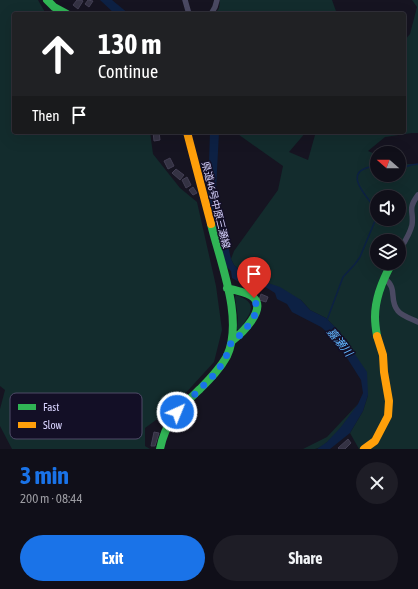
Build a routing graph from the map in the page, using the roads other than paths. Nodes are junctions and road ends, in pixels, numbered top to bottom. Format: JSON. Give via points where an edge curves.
{"nodes":[{"id":1,"x":47,"y":0,"type":"edge"},
{"id":2,"x":185,"y":0,"type":"edge"},
{"id":3,"x":217,"y":0,"type":"edge"},
{"id":4,"x":63,"y":12,"type":"edge"},
{"id":5,"x":188,"y":12,"type":"edge"},
{"id":6,"x":211,"y":12,"type":"edge"},
{"id":7,"x":188,"y":134,"type":"edge"},
{"id":8,"x":418,"y":195,"type":"edge"},
{"id":9,"x":406,"y":238,"type":"edge"},
{"id":10,"x":388,"y":270,"type":"edge"},
{"id":11,"x":384,"y":278,"type":"junction"},
{"id":12,"x":227,"y":288,"type":"junction"},
{"id":13,"x":418,"y":322,"type":"edge"},
{"id":14,"x":232,"y":340,"type":"junction"},
{"id":15,"x":160,"y":449,"type":"edge"},
{"id":16,"x":364,"y":449,"type":"edge"}],
"edges":[{"from":1,"to":4,"type":"main road"},
{"from":2,"to":5,"type":"street"},
{"from":3,"to":6,"type":"street"},
{"from":7,"to":12,"type":"main road","name":"県道46号中原三瀬線"},
{"from":8,"to":9,"type":"street","via":[[410,209],[412,226]]},
{"from":10,"to":11,"type":"main road"},
{"from":11,"to":13,"type":"street","via":[[393,288],[394,304],[398,311]]},
{"from":11,"to":16,"type":"main road","via":[[375,317],[377,338],[383,355],[389,401],[388,416],[375,441]]},
{"from":12,"to":14,"type":"main road","name":"県道46号中原三瀬線","via":[[233,317]]},
{"from":12,"to":14,"type":"main road","via":[[254,298],[256,304],[256,313],[252,320],[242,334]]},
{"from":14,"to":15,"type":"main road","name":"県道46号中原三瀬線","via":[[217,372],[169,423]]}]}
